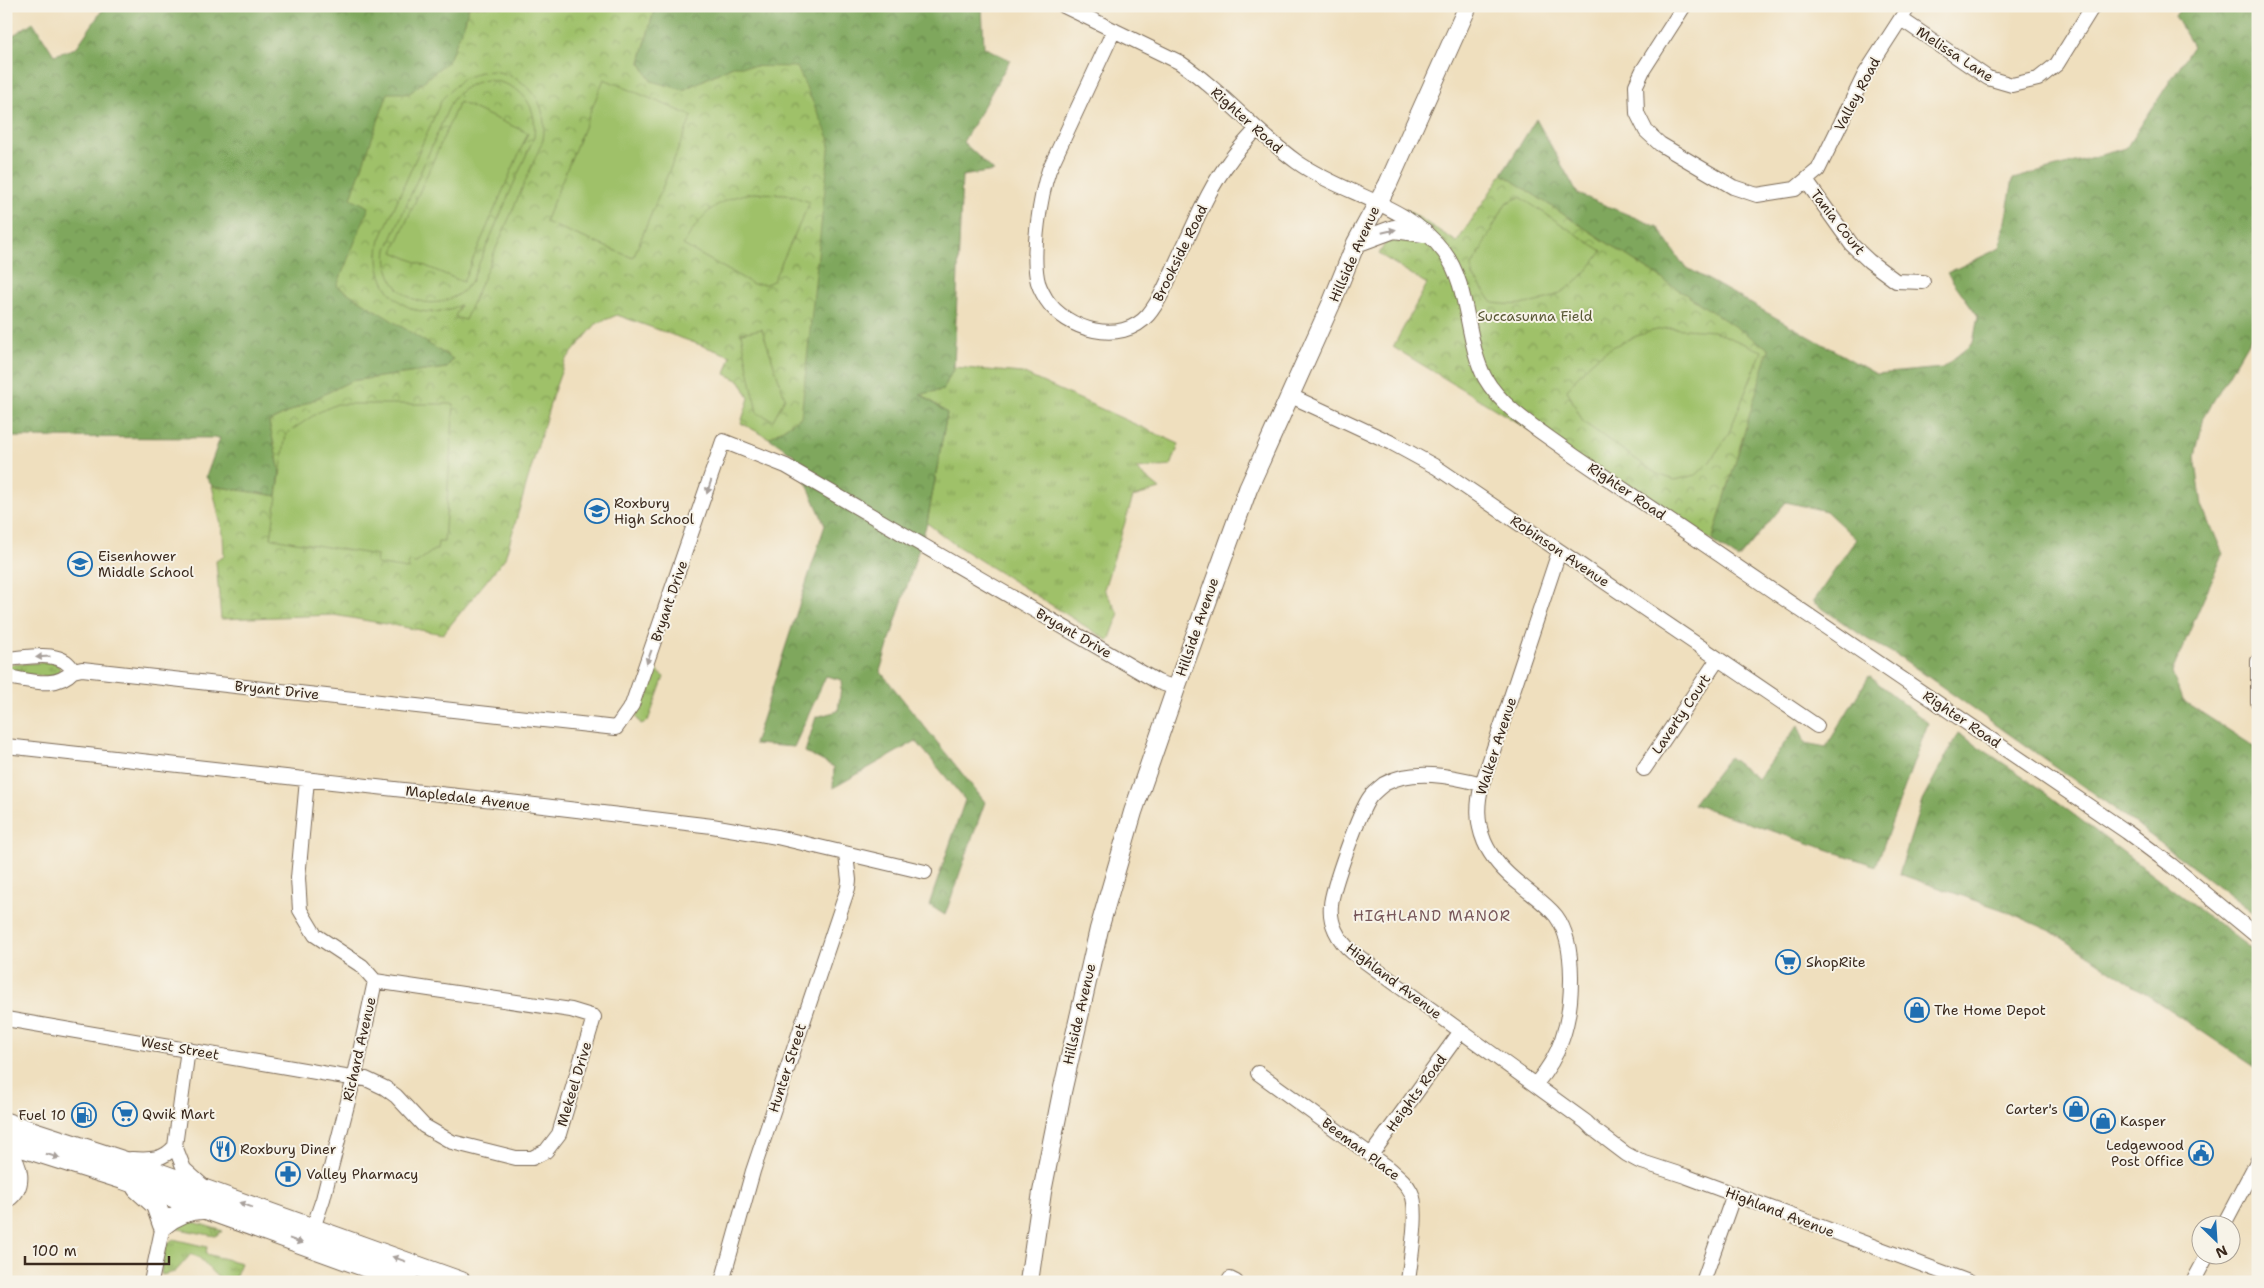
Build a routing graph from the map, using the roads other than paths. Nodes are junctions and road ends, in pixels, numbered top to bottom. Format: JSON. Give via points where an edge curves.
{"nodes":[{"id":1,"x":1064,"y":6,"type":"edge"},
{"id":2,"x":1468,"y":6,"type":"edge"},
{"id":3,"x":1684,"y":6,"type":"edge"},
{"id":4,"x":1909,"y":6,"type":"edge"},
{"id":5,"x":2093,"y":6,"type":"edge"},
{"id":6,"x":1901,"y":19,"type":"junction"},
{"id":7,"x":1114,"y":30,"type":"junction"},
{"id":8,"x":1256,"y":130,"type":"junction"},
{"id":9,"x":1807,"y":182,"type":"junction"},
{"id":10,"x":1377,"y":203,"type":"junction"},
{"id":11,"x":1424,"y":233,"type":"junction"},
{"id":12,"x":1356,"y":243,"type":"junction"},
{"id":13,"x":1923,"y":282,"type":"dead end"},
{"id":14,"x":1290,"y":396,"type":"junction"},
{"id":15,"x":1559,"y":552,"type":"junction"},
{"id":16,"x":6,"y":659,"type":"edge"},
{"id":17,"x":1718,"y":659,"type":"junction"},
{"id":18,"x":2258,"y":661,"type":"edge"},
{"id":19,"x":73,"y":670,"type":"junction"},
{"id":20,"x":6,"y":677,"type":"edge"},
{"id":21,"x":1176,"y":688,"type":"junction"},
{"id":22,"x":2258,"y":702,"type":"edge"},
{"id":23,"x":1817,"y":726,"type":"dead end"},
{"id":24,"x":6,"y":746,"type":"edge"},
{"id":25,"x":1644,"y":769,"type":"dead end"},
{"id":26,"x":307,"y":780,"type":"junction"},
{"id":27,"x":1482,"y":784,"type":"junction"},
{"id":28,"x":846,"y":855,"type":"junction"},
{"id":29,"x":925,"y":872,"type":"dead end"},
{"id":30,"x":2258,"y":937,"type":"edge"},
{"id":31,"x":375,"y":981,"type":"junction"},
{"id":32,"x":6,"y":1018,"type":"edge"},
{"id":33,"x":1461,"y":1031,"type":"junction"},
{"id":34,"x":188,"y":1049,"type":"junction"},
{"id":35,"x":1258,"y":1073,"type":"dead end"},
{"id":36,"x":354,"y":1077,"type":"junction"},
{"id":37,"x":1535,"y":1085,"type":"junction"},
{"id":38,"x":6,"y":1123,"type":"edge"},
{"id":39,"x":6,"y":1142,"type":"edge"},
{"id":40,"x":175,"y":1146,"type":"junction"},
{"id":41,"x":6,"y":1150,"type":"edge"},
{"id":42,"x":1371,"y":1155,"type":"junction"},
{"id":43,"x":113,"y":1157,"type":"junction"},
{"id":44,"x":2258,"y":1160,"type":"edge"},
{"id":45,"x":123,"y":1179,"type":"junction"},
{"id":46,"x":1734,"y":1194,"type":"junction"},
{"id":47,"x":6,"y":1198,"type":"edge"},
{"id":48,"x":213,"y":1202,"type":"junction"},
{"id":49,"x":2228,"y":1216,"type":"edge"},
{"id":50,"x":163,"y":1225,"type":"junction"},
{"id":51,"x":313,"y":1228,"type":"junction"},
{"id":52,"x":2202,"y":1266,"type":"edge"},
{"id":53,"x":151,"y":1282,"type":"edge"},
{"id":54,"x":408,"y":1282,"type":"edge"},
{"id":55,"x":461,"y":1282,"type":"edge"},
{"id":56,"x":722,"y":1282,"type":"edge"},
{"id":57,"x":1029,"y":1282,"type":"edge"},
{"id":58,"x":1408,"y":1282,"type":"edge"},
{"id":59,"x":1703,"y":1282,"type":"edge"},
{"id":60,"x":1969,"y":1282,"type":"edge"},
{"id":61,"x":2193,"y":1282,"type":"edge"}],
"edges":[{"from":1,"to":7,"type":"street","name":"Righter Road"},
{"from":2,"to":10,"type":"main road","name":"Hillside Avenue"},
{"from":3,"to":9,"type":"street","via":[[1636,85],[1637,113],[1646,131],[1660,144],[1733,187],[1757,194],[1780,193],[1795,190]]},
{"from":4,"to":6,"type":"street","name":"Valley Road"},
{"from":5,"to":6,"type":"street","name":"Melissa Lane","via":[[2053,68],[2038,79],[2012,85],[1988,78]]},
{"from":6,"to":9,"type":"street","name":"Valley Road","via":[[1865,74],[1818,170]]},
{"from":7,"to":8,"type":"street","name":"Righter Road","via":[[1194,72]]},
{"from":7,"to":8,"type":"street","name":"Brookside Road","via":[[1043,187],[1037,280],[1056,312],[1096,331],[1115,333],[1134,327],[1148,315],[1210,192],[1229,161]]},
{"from":8,"to":10,"type":"street","name":"Righter Road","via":[[1300,164]]},
{"from":9,"to":13,"type":"street","name":"Tania Court","via":[[1852,244],[1869,261],[1896,281]]},
{"from":10,"to":11,"type":"street","name":"Righter Road"},
{"from":10,"to":12,"type":"main road","name":"Hillside Avenue"},
{"from":12,"to":11,"type":"main road","one_way":true,"via":[[1394,229]]},
{"from":11,"to":30,"type":"street","name":"Righter Road","via":[[1444,252],[1453,270],[1485,378],[1515,412],[2127,832]]},
{"from":12,"to":14,"type":"main road","name":"Hillside Avenue"},
{"from":14,"to":15,"type":"street","name":"Robinson Avenue","via":[[1436,467]]},
{"from":14,"to":21,"type":"main road","name":"Hillside Avenue","via":[[1232,529]]},
{"from":15,"to":17,"type":"street","name":"Robinson Avenue"},
{"from":15,"to":27,"type":"street","name":"Walker Avenue"},
{"from":19,"to":16,"type":"street","one_way":true,"via":[[70,664],[58,657]]},
{"from":17,"to":23,"type":"street","name":"Robinson Avenue"},
{"from":17,"to":25,"type":"street","name":"Laverty Court"},
{"from":18,"to":22,"type":"street"},
{"from":19,"to":20,"type":"street","via":[[65,679],[53,683]]},
{"from":21,"to":19,"type":"street","name":"Bryant Drive","one_way":true,"via":[[1158,682],[786,466],[724,441],[632,705],[616,728]]},
{"from":21,"to":57,"type":"main road","name":"Hillside Avenue","via":[[1134,812],[1094,948],[1056,1119]]},
{"from":24,"to":26,"type":"street","name":"Mapledale Avenue"},
{"from":26,"to":28,"type":"street","name":"Mapledale Avenue","via":[[712,826]]},
{"from":26,"to":31,"type":"street","name":"Richard Avenue","via":[[298,878],[300,910],[316,935],[362,966]]},
{"from":27,"to":33,"type":"street","name":"Highland Avenue","via":[[1419,775],[1397,778],[1376,790],[1363,810],[1330,905],[1334,928],[1345,946]]},
{"from":27,"to":37,"type":"street","name":"Walker Avenue","via":[[1478,795],[1479,822],[1488,852],[1501,869],[1545,903],[1557,918],[1568,946],[1568,1008],[1563,1037],[1548,1069]]},
{"from":28,"to":29,"type":"street","name":"Mapledale Avenue"},
{"from":28,"to":56,"type":"street","name":"Hunter Street","via":[[848,888],[750,1180]]},
{"from":31,"to":36,"type":"street","name":"Richard Avenue"},
{"from":31,"to":36,"type":"street","name":"Mekeel Drive","via":[[571,1010],[594,1017],[559,1134],[546,1151],[532,1158],[516,1158],[452,1142],[424,1126],[385,1088],[366,1078]]},
{"from":32,"to":34,"type":"street","name":"West Street"},
{"from":33,"to":37,"type":"street","name":"Highland Avenue"},
{"from":33,"to":42,"type":"street","name":"Heights Road"},
{"from":34,"to":36,"type":"street","name":"West Street"},
{"from":34,"to":40,"type":"street"},
{"from":35,"to":42,"type":"street","name":"Beeman Place"},
{"from":36,"to":51,"type":"street","name":"Richard Avenue"},
{"from":37,"to":46,"type":"street","name":"Highland Avenue","via":[[1626,1154]]},
{"from":38,"to":43,"type":"highway"},
{"from":39,"to":45,"type":"highway","one_way":true},
{"from":40,"to":43,"type":"street","via":[[159,1158]]},
{"from":40,"to":48,"type":"street","via":[[189,1175]]},
{"from":41,"to":47,"type":"highway","via":[[15,1163],[18,1179],[16,1188]]},
{"from":42,"to":58,"type":"street","name":"Beeman Place","via":[[1405,1182],[1412,1194],[1414,1221]]},
{"from":43,"to":48,"type":"highway"},
{"from":44,"to":49,"type":"street"},
{"from":45,"to":48,"type":"highway"},
{"from":45,"to":50,"type":"highway","via":[[152,1200]]},
{"from":46,"to":59,"type":"street"},
{"from":46,"to":60,"type":"street","name":"Highland Avenue"},
{"from":48,"to":50,"type":"highway","via":[[186,1211]]},
{"from":51,"to":48,"type":"highway","one_way":true},
{"from":48,"to":54,"type":"highway","one_way":true},
{"from":50,"to":53,"type":"street"},
{"from":55,"to":51,"type":"highway","one_way":true},
{"from":52,"to":61,"type":"street"}]}
